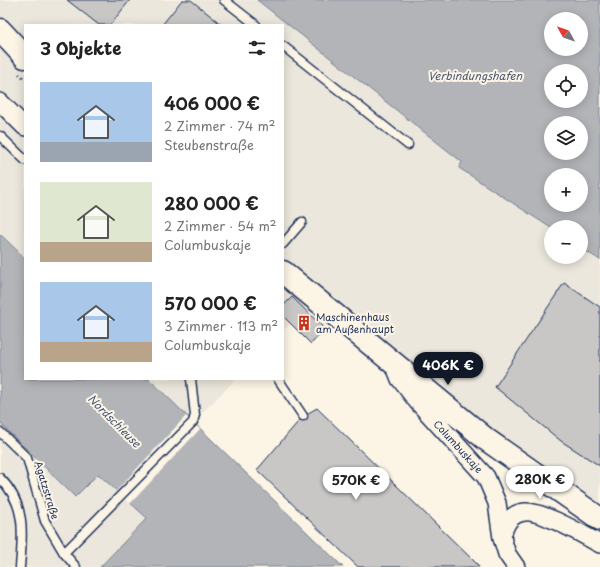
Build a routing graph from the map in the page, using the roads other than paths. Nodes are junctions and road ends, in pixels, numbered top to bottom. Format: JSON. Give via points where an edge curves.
{"nodes":[{"id":1,"x":224,"y":0,"type":"edge"},
{"id":2,"x":255,"y":24,"type":"edge"},
{"id":3,"x":0,"y":30,"type":"edge"},
{"id":4,"x":284,"y":47,"type":"edge"},
{"id":5,"x":24,"y":56,"type":"edge"},
{"id":6,"x":0,"y":102,"type":"edge"},
{"id":7,"x":24,"y":125,"type":"edge"},
{"id":8,"x":0,"y":136,"type":"edge"},
{"id":9,"x":408,"y":145,"type":"dead end"},
{"id":10,"x":24,"y":159,"type":"edge"},
{"id":11,"x":302,"y":222,"type":"dead end"},
{"id":12,"x":284,"y":243,"type":"edge"},
{"id":13,"x":284,"y":273,"type":"edge"},
{"id":14,"x":394,"y":364,"type":"junction"},
{"id":15,"x":191,"y":380,"type":"edge"},
{"id":16,"x":279,"y":380,"type":"edge"},
{"id":17,"x":303,"y":416,"type":"dead end"},
{"id":18,"x":0,"y":432,"type":"edge"},
{"id":19,"x":0,"y":478,"type":"edge"},
{"id":20,"x":600,"y":519,"type":"edge"},
{"id":21,"x":502,"y":538,"type":"junction"},
{"id":22,"x":600,"y":544,"type":"edge"},
{"id":23,"x":64,"y":553,"type":"junction"},
{"id":24,"x":20,"y":567,"type":"edge"},
{"id":25,"x":76,"y":567,"type":"edge"},
{"id":26,"x":516,"y":567,"type":"edge"}],
"edges":[{"from":1,"to":2,"type":"lane"},
{"from":3,"to":5,"type":"street"},
{"from":4,"to":9,"type":"lane"},
{"from":6,"to":7,"type":"street"},
{"from":8,"to":10,"type":"lane"},
{"from":11,"to":12,"type":"lane"},
{"from":13,"to":14,"type":"street"},
{"from":14,"to":20,"type":"street","via":[[487,440]]},
{"from":14,"to":21,"type":"street","name":"Columbuskaje","via":[[408,390],[486,477],[497,503]]},
{"from":15,"to":23,"type":"lane","via":[[195,407],[193,422]]},
{"from":16,"to":17,"type":"lane"},
{"from":18,"to":23,"type":"lane","name":"Agatzstraße","via":[[27,458],[45,521]]},
{"from":19,"to":24,"type":"lane","via":[[15,499],[21,516]]},
{"from":21,"to":22,"type":"street","via":[[506,524],[525,512],[540,515]]},
{"from":21,"to":26,"type":"street","name":"Columbuskaje","via":[[507,554]]},
{"from":23,"to":25,"type":"lane","name":"Agatzstraße"}]}
